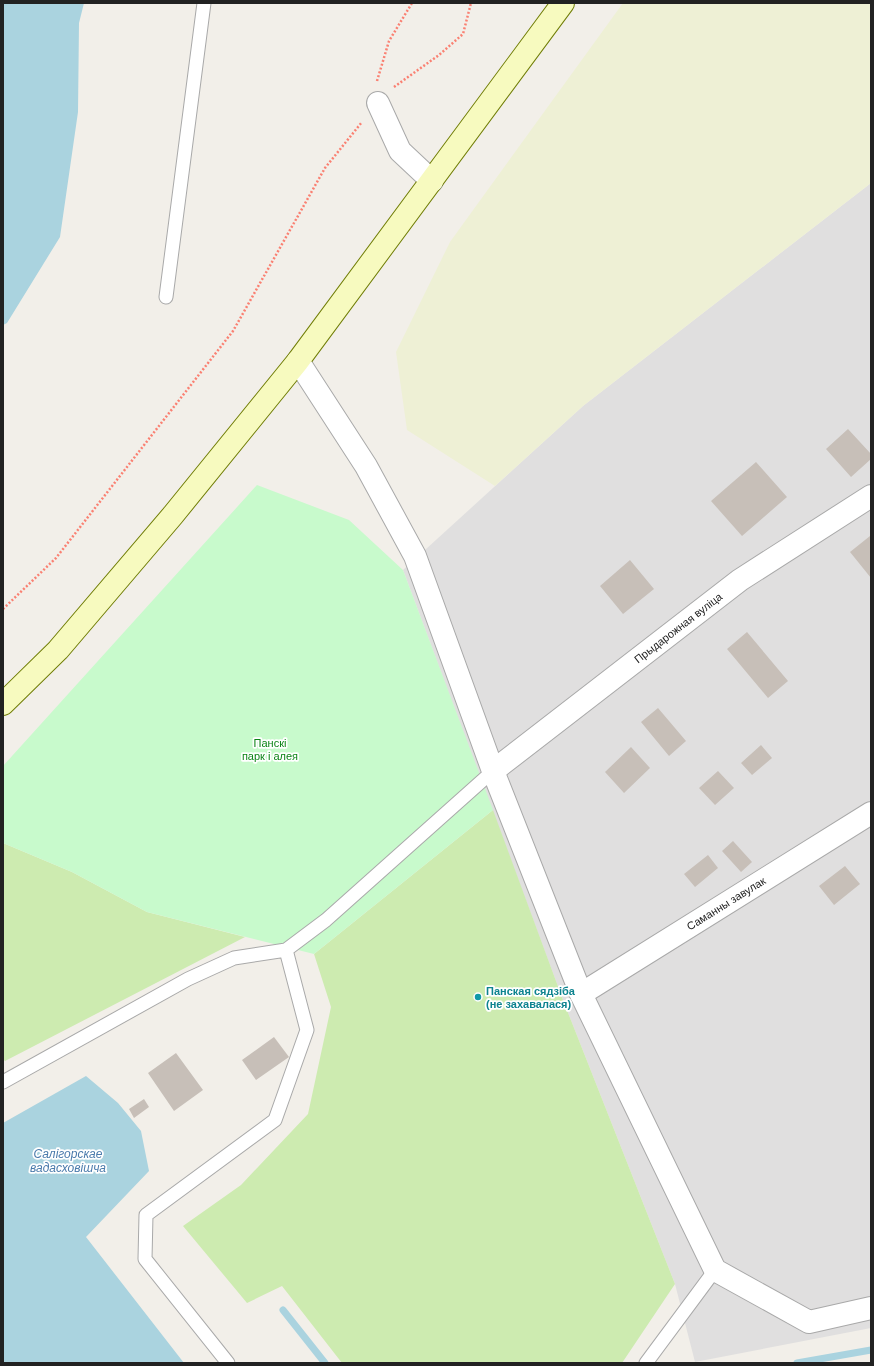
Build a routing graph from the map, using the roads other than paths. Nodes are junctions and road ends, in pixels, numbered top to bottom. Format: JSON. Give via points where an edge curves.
{"nodes":[{"id":1,"x":204,"y":3,"type":"edge"},
{"id":2,"x":563,"y":3,"type":"edge"},
{"id":3,"x":378,"y":103,"type":"road end"},
{"id":4,"x":432,"y":181,"type":"junction"},
{"id":5,"x":166,"y":297,"type":"dead end"},
{"id":6,"x":298,"y":361,"type":"junction"},
{"id":7,"x":871,"y":496,"type":"edge"},
{"id":8,"x":3,"y":704,"type":"edge"},
{"id":9,"x":492,"y":771,"type":"junction"},
{"id":10,"x":871,"y":813,"type":"edge"},
{"id":11,"x":286,"y":950,"type":"junction"},
{"id":12,"x":581,"y":994,"type":"junction"},
{"id":13,"x":3,"y":1082,"type":"edge"},
{"id":14,"x":714,"y":1270,"type":"junction"},
{"id":15,"x":871,"y":1308,"type":"edge"},
{"id":16,"x":228,"y":1363,"type":"edge"},
{"id":17,"x":646,"y":1363,"type":"edge"}],
"edges":[{"from":1,"to":5,"type":"lane"},
{"from":2,"to":4,"type":"main road"},
{"from":3,"to":4,"type":"street","via":[[400,151]]},
{"from":4,"to":6,"type":"main road"},
{"from":6,"to":8,"type":"main road","via":[[173,515],[58,650]]},
{"from":6,"to":9,"type":"street","via":[[366,466],[415,556]]},
{"from":7,"to":9,"type":"street","name":"Прыдарожная вуліца","via":[[740,580]]},
{"from":9,"to":11,"type":"lane","via":[[326,920]]},
{"from":9,"to":12,"type":"street"},
{"from":10,"to":12,"type":"street","name":"Саманны завулак"},
{"from":11,"to":13,"type":"lane","via":[[234,958],[188,979]]},
{"from":11,"to":16,"type":"lane","via":[[307,1030],[275,1120],[146,1215],[145,1259]]},
{"from":12,"to":14,"type":"street"},
{"from":14,"to":15,"type":"street","via":[[809,1322]]},
{"from":14,"to":17,"type":"lane"}]}
